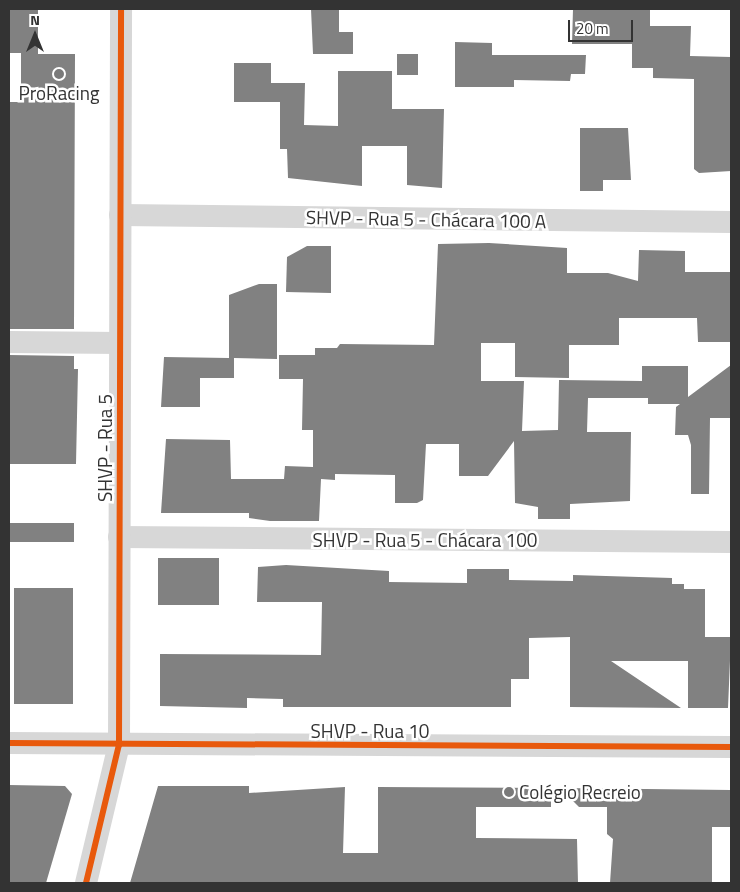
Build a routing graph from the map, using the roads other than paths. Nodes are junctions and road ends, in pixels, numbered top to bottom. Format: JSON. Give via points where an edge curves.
{"nodes":[{"id":1,"x":121,"y":9,"type":"edge"},
{"id":2,"x":120,"y":215,"type":"junction"},
{"id":3,"x":731,"y":222,"type":"edge"},
{"id":4,"x":9,"y":342,"type":"edge"},
{"id":5,"x":120,"y":344,"type":"junction"},
{"id":6,"x":119,"y":537,"type":"junction"},
{"id":7,"x":731,"y":542,"type":"edge"},
{"id":8,"x":9,"y":743,"type":"edge"},
{"id":9,"x":118,"y":745,"type":"junction"},
{"id":10,"x":731,"y":747,"type":"edge"},
{"id":11,"x":86,"y":883,"type":"edge"}],
"edges":[{"from":1,"to":2,"type":"street","name":"SHVP - Rua 5"},
{"from":2,"to":3,"type":"street","name":"SHVP - Rua 5 - Chácara 100 A"},
{"from":2,"to":5,"type":"street","name":"SHVP - Rua 5"},
{"from":4,"to":5,"type":"street"},
{"from":5,"to":6,"type":"street","name":"SHVP - Rua 5"},
{"from":6,"to":7,"type":"street","name":"SHVP - Rua 5 - Chácara 100"},
{"from":6,"to":9,"type":"street","name":"SHVP - Rua 5"},
{"from":8,"to":9,"type":"street","name":"SHVP - Rua 10"},
{"from":9,"to":10,"type":"street","name":"SHVP - Rua 10"},
{"from":9,"to":11,"type":"street","name":"SHVP - Rua 5"}]}
